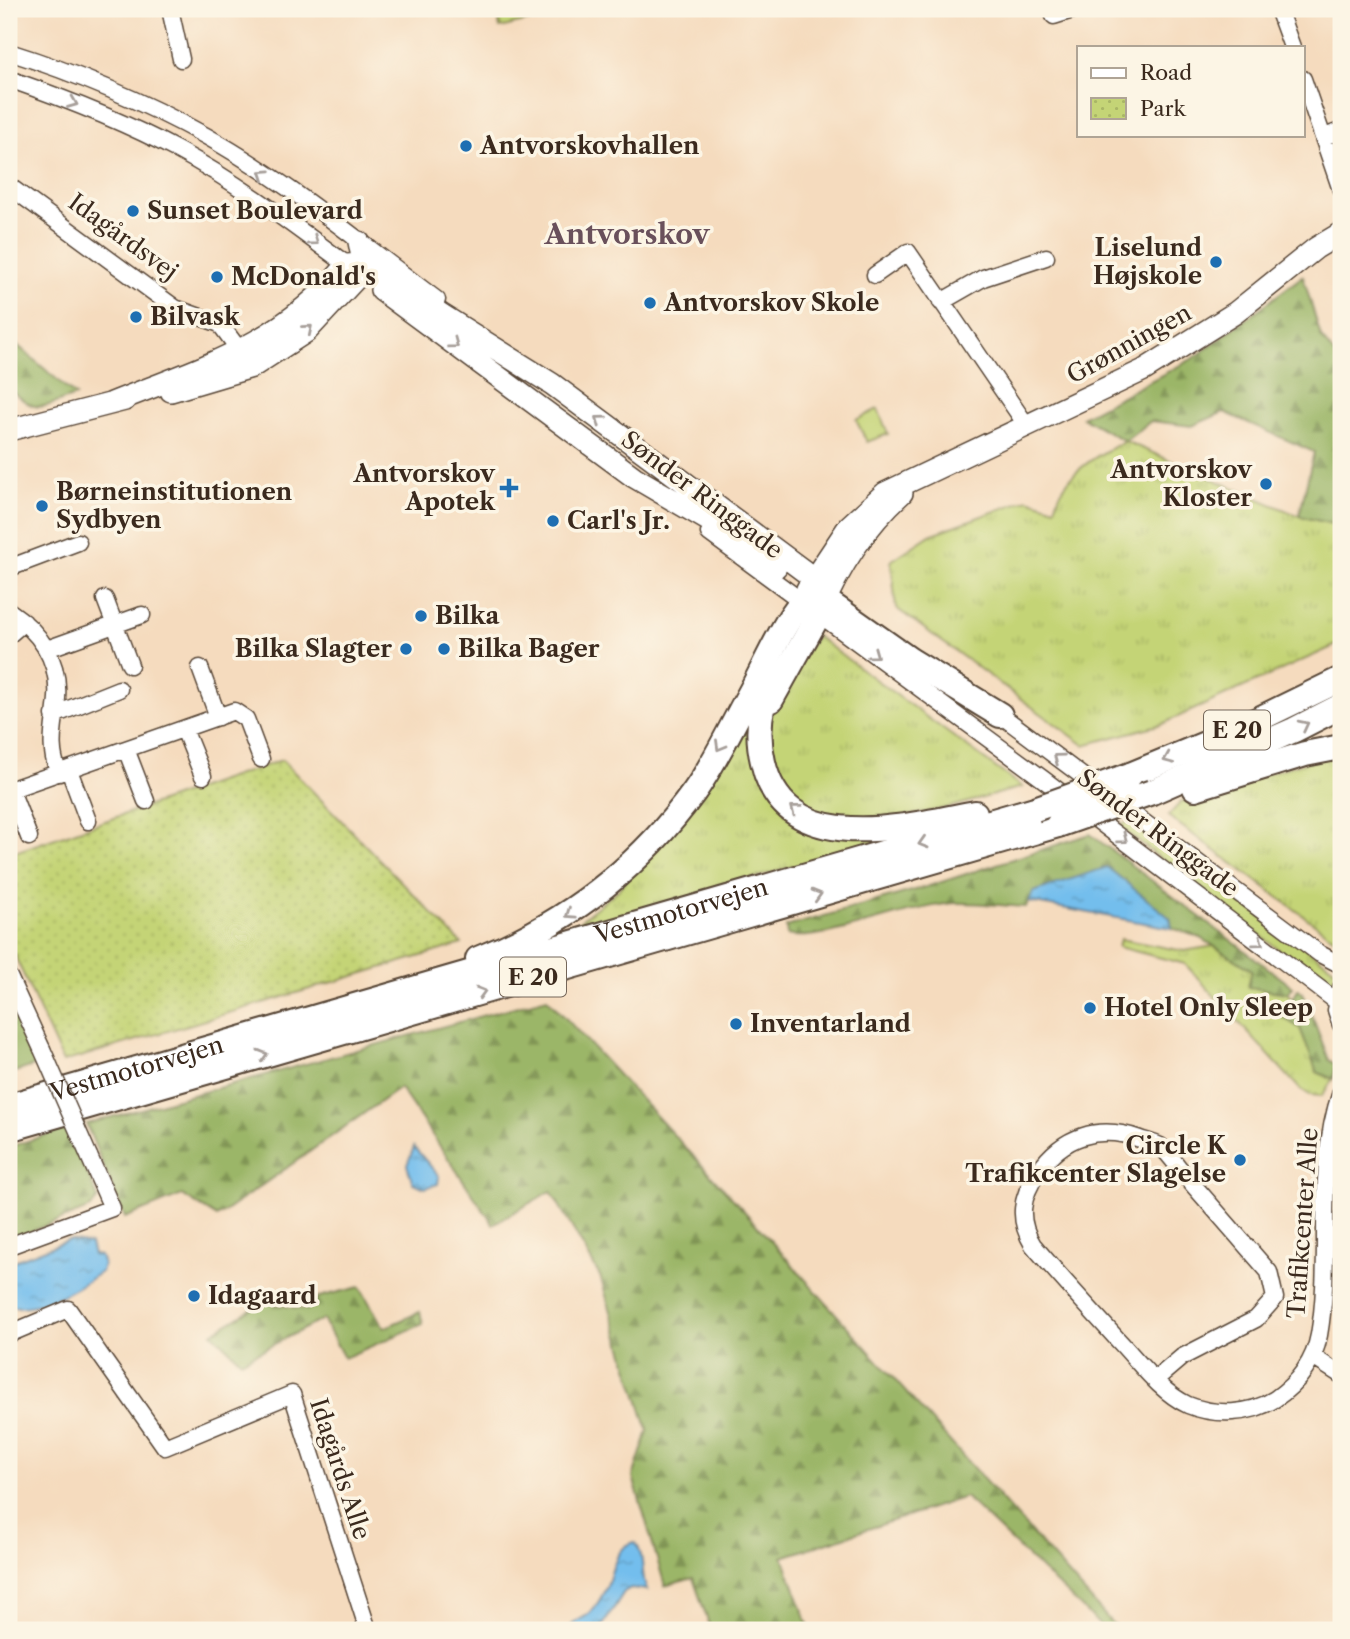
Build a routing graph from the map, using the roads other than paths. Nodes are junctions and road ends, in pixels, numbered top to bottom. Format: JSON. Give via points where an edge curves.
{"nodes":[{"id":1,"x":170,"y":9,"type":"edge"},
{"id":2,"x":1076,"y":9,"type":"edge"},
{"id":3,"x":1284,"y":10,"type":"edge"},
{"id":4,"x":1054,"y":16,"type":"dead end"},
{"id":5,"x":1292,"y":46,"type":"edge"},
{"id":6,"x":9,"y":52,"type":"edge"},
{"id":7,"x":181,"y":59,"type":"dead end"},
{"id":8,"x":9,"y":79,"type":"edge"},
{"id":9,"x":1304,"y":82,"type":"edge"},
{"id":10,"x":1341,"y":131,"type":"edge"},
{"id":11,"x":1323,"y":137,"type":"junction"},
{"id":12,"x":9,"y":186,"type":"edge"},
{"id":13,"x":1341,"y":190,"type":"edge"},
{"id":14,"x":1341,"y":233,"type":"edge"},
{"id":15,"x":359,"y":242,"type":"junction"},
{"id":16,"x":1046,"y":257,"type":"dead end"},
{"id":17,"x":356,"y":268,"type":"junction"},
{"id":18,"x":874,"y":275,"type":"dead end"},
{"id":19,"x":941,"y":302,"type":"junction"},
{"id":20,"x":240,"y":351,"type":"junction"},
{"id":21,"x":552,"y":384,"type":"junction"},
{"id":22,"x":112,"y":402,"type":"junction"},
{"id":23,"x":1027,"y":426,"type":"junction"},
{"id":24,"x":9,"y":430,"type":"edge"},
{"id":25,"x":925,"y":475,"type":"junction"},
{"id":26,"x":78,"y":541,"type":"dead end"},
{"id":27,"x":9,"y":568,"type":"edge"},
{"id":28,"x":816,"y":597,"type":"junction"},
{"id":29,"x":105,"y":599,"type":"dead end"},
{"id":30,"x":9,"y":611,"type":"edge"},
{"id":31,"x":142,"y":615,"type":"dead end"},
{"id":32,"x":24,"y":622,"type":"junction"},
{"id":33,"x":114,"y":625,"type":"junction"},
{"id":34,"x":9,"y":635,"type":"edge"},
{"id":35,"x":47,"y":649,"type":"junction"},
{"id":36,"x":130,"y":665,"type":"dead end"},
{"id":37,"x":200,"y":668,"type":"dead end"},
{"id":38,"x":1341,"y":679,"type":"edge"},
{"id":39,"x":119,"y":690,"type":"dead end"},
{"id":40,"x":1341,"y":706,"type":"edge"},
{"id":41,"x":54,"y":715,"type":"junction"},
{"id":42,"x":1000,"y":715,"type":"joint"},
{"id":43,"x":218,"y":717,"type":"junction"},
{"id":44,"x":184,"y":729,"type":"junction"},
{"id":45,"x":1341,"y":747,"type":"edge"},
{"id":46,"x":126,"y":749,"type":"junction"},
{"id":47,"x":261,"y":759,"type":"dead end"},
{"id":48,"x":64,"y":772,"type":"junction"},
{"id":49,"x":203,"y":776,"type":"dead end"},
{"id":50,"x":10,"y":790,"type":"edge"},
{"id":51,"x":1156,"y":795,"type":"junction"},
{"id":52,"x":146,"y":801,"type":"dead end"},
{"id":53,"x":1031,"y":805,"type":"junction"},
{"id":54,"x":88,"y":821,"type":"dead end"},
{"id":55,"x":29,"y":837,"type":"dead end"},
{"id":56,"x":1341,"y":965,"type":"edge"},
{"id":57,"x":9,"y":977,"type":"edge"},
{"id":58,"x":1339,"y":994,"type":"edge"},
{"id":59,"x":344,"y":1012,"type":"junction"},
{"id":60,"x":1341,"y":1025,"type":"edge"},
{"id":61,"x":1341,"y":1092,"type":"edge"},
{"id":62,"x":9,"y":1106,"type":"edge"},
{"id":63,"x":9,"y":1129,"type":"edge"},
{"id":64,"x":9,"y":1246,"type":"edge"},
{"id":65,"x":9,"y":1334,"type":"edge"},
{"id":66,"x":1313,"y":1357,"type":"junction"},
{"id":67,"x":1341,"y":1375,"type":"edge"},
{"id":68,"x":1155,"y":1380,"type":"junction"},
{"id":69,"x":369,"y":1630,"type":"edge"}],
"edges":[{"from":1,"to":7,"type":"street"},
{"from":2,"to":4,"type":"street"},
{"from":3,"to":5,"type":"street"},
{"from":15,"to":6,"type":"street","name":"Sønder Ringgade","one_way":true,"via":[[206,136],[120,94]]},
{"from":8,"to":17,"type":"street","name":"Sønder Ringgade","one_way":true,"via":[[177,150]]},
{"from":9,"to":11,"type":"street"},
{"from":10,"to":11,"type":"street"},
{"from":11,"to":13,"type":"street"},
{"from":12,"to":20,"type":"street","name":"Idagårdsvej","via":[[175,308],[220,324]]},
{"from":14,"to":23,"type":"main road","name":"Grønningen","via":[[1194,340],[1144,370]]},
{"from":15,"to":17,"type":"main road"},
{"from":15,"to":21,"type":"street","name":"Sønder Ringgade"},
{"from":16,"to":19,"type":"street","via":[[983,278]]},
{"from":17,"to":20,"type":"main road","via":[[293,319]]},
{"from":17,"to":21,"type":"main road","via":[[375,269]]},
{"from":22,"to":17,"type":"main road","one_way":true,"via":[[252,367],[306,332]]},
{"from":17,"to":28,"type":"main road","name":"Sønder Ringgade","one_way":true,"via":[[634,477],[711,522]]},
{"from":18,"to":19,"type":"street","via":[[908,252]]},
{"from":19,"to":23,"type":"street"},
{"from":20,"to":22,"type":"main road"},
{"from":28,"to":21,"type":"main road","name":"Sønder Ringgade","one_way":true},
{"from":22,"to":24,"type":"main road"},
{"from":23,"to":25,"type":"main road","name":"Grønningen"},
{"from":25,"to":28,"type":"main road","name":"Grønningen","via":[[881,515]]},
{"from":25,"to":28,"type":"main road","name":"Grønningen","via":[[867,507],[841,536]]},
{"from":26,"to":27,"type":"street"},
{"from":28,"to":42,"type":"highway"},
{"from":53,"to":28,"type":"highway","one_way":true,"via":[[849,831],[820,825],[776,793],[759,744],[761,703]]},
{"from":28,"to":58,"type":"street","name":"Sønder Ringgade","one_way":true},
{"from":28,"to":59,"type":"highway","one_way":true,"via":[[694,791],[653,841],[604,889],[535,935]]},
{"from":29,"to":33,"type":"street"},
{"from":30,"to":32,"type":"street"},
{"from":31,"to":33,"type":"street"},
{"from":32,"to":34,"type":"street"},
{"from":32,"to":35,"type":"street"},
{"from":33,"to":35,"type":"street"},
{"from":33,"to":36,"type":"street"},
{"from":35,"to":41,"type":"street","via":[[55,672]]},
{"from":37,"to":43,"type":"street"},
{"from":38,"to":53,"type":"highway","name":"Vestmotorvejen","number":"E 20","one_way":true,"bridge":true,"via":[[1222,737],[1124,777]]},
{"from":39,"to":41,"type":"street"},
{"from":51,"to":40,"type":"highway","name":"Vestmotorvejen","number":"E 20","one_way":true},
{"from":41,"to":48,"type":"street","via":[[52,759]]},
{"from":56,"to":42,"type":"street","name":"Sønder Ringgade","one_way":true,"via":[[1320,954]]},
{"from":43,"to":44,"type":"street"},
{"from":43,"to":47,"type":"street","via":[[234,711],[242,714]]},
{"from":44,"to":46,"type":"street"},
{"from":44,"to":49,"type":"street"},
{"from":45,"to":51,"type":"highway"},
{"from":46,"to":48,"type":"street"},
{"from":46,"to":52,"type":"street"},
{"from":48,"to":50,"type":"street"},
{"from":48,"to":54,"type":"street"},
{"from":50,"to":55,"type":"street"},
{"from":63,"to":51,"type":"highway","name":"Vestmotorvejen","number":"E 20","one_way":true,"bridge":true},
{"from":53,"to":59,"type":"highway","name":"Vestmotorvejen","number":"E 20","one_way":true},
{"from":57,"to":64,"type":"street","bridge":true,"via":[[112,1208]]},
{"from":58,"to":60,"type":"street"},
{"from":59,"to":62,"type":"highway","name":"Vestmotorvejen","number":"E 20"},
{"from":61,"to":66,"type":"street","name":"Trafikcenter Alle","via":[[1331,1129],[1320,1323]]},
{"from":65,"to":69,"type":"street","name":"Idagårds Alle","via":[[68,1309],[165,1447],[292,1394]]},
{"from":66,"to":67,"type":"street"},
{"from":66,"to":68,"type":"street","name":"Trafikcenter Alle","via":[[1289,1389],[1248,1410],[1227,1413],[1196,1407]]},
{"from":68,"to":68,"type":"street","name":"Trafikcenter Alle","via":[[1051,1267],[1025,1232],[1023,1201],[1028,1186],[1047,1158],[1084,1134],[1108,1131],[1160,1146],[1269,1272],[1274,1284],[1275,1298],[1256,1319],[1182,1357]]}]}
